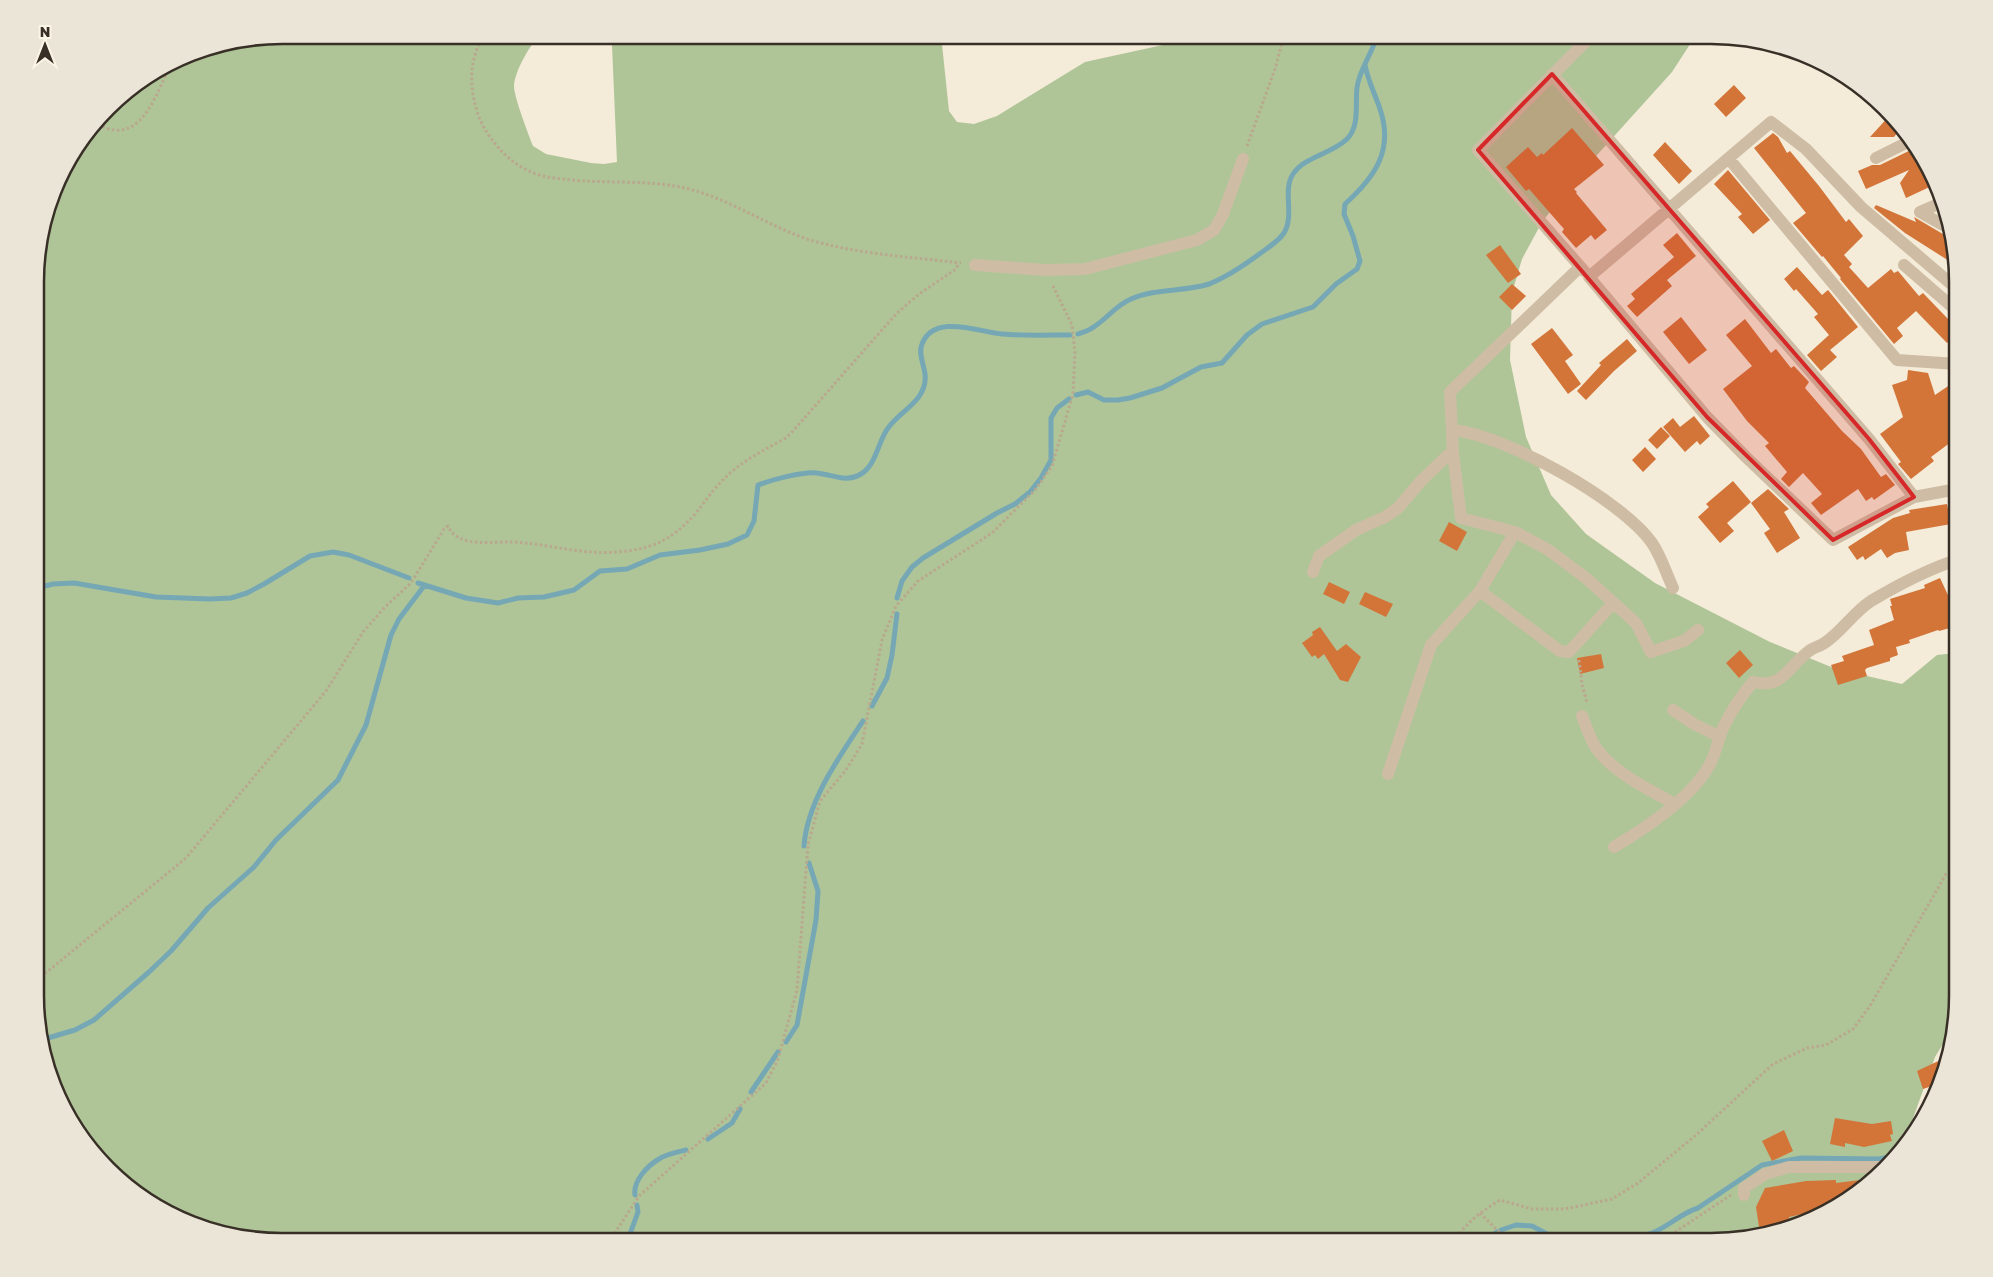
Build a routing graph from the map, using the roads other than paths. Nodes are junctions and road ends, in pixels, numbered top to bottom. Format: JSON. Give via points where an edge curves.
{"nodes":[{"id":1,"x":1583,"y":44,"type":"edge"},
{"id":2,"x":1552,"y":74,"type":"junction"},
{"id":3,"x":1905,"y":144,"type":"edge"},
{"id":4,"x":1876,"y":158,"type":"dead end"},
{"id":5,"x":1243,"y":159,"type":"road end"},
{"id":6,"x":1729,"y":159,"type":"junction"},
{"id":7,"x":1937,"y":205,"type":"edge"},
{"id":8,"x":1669,"y":209,"type":"junction"},
{"id":9,"x":1942,"y":224,"type":"edge"},
{"id":10,"x":975,"y":265,"type":"road end"},
{"id":11,"x":1904,"y":265,"type":"dead end"},
{"id":12,"x":1580,"y":267,"type":"junction"},
{"id":13,"x":1589,"y":277,"type":"junction"},
{"id":14,"x":1949,"y":281,"type":"edge"},
{"id":15,"x":1949,"y":303,"type":"edge"},
{"id":16,"x":1949,"y":363,"type":"edge"},
{"id":17,"x":1453,"y":430,"type":"junction"},
{"id":18,"x":1454,"y":453,"type":"junction"},
{"id":19,"x":1949,"y":490,"type":"edge"},
{"id":20,"x":1914,"y":496,"type":"junction"},
{"id":21,"x":1514,"y":532,"type":"junction"},
{"id":22,"x":1949,"y":564,"type":"edge"},
{"id":23,"x":1313,"y":572,"type":"dead end"},
{"id":24,"x":1673,"y":588,"type":"dead end"},
{"id":25,"x":1480,"y":591,"type":"junction"},
{"id":26,"x":1614,"y":603,"type":"junction"},
{"id":27,"x":1698,"y":630,"type":"dead end"},
{"id":28,"x":1673,"y":710,"type":"dead end"},
{"id":29,"x":1582,"y":716,"type":"dead end"},
{"id":30,"x":1720,"y":737,"type":"junction"},
{"id":31,"x":1388,"y":774,"type":"dead end"},
{"id":32,"x":1675,"y":804,"type":"junction"},
{"id":33,"x":1614,"y":847,"type":"dead end"},
{"id":34,"x":1876,"y":1167,"type":"edge"},
{"id":35,"x":1744,"y":1195,"type":"road end"}],
"edges":[{"from":1,"to":2,"type":"street"},
{"from":2,"to":8,"type":"street"},
{"from":2,"to":12,"type":"street","via":[[1478,150]]},
{"from":3,"to":4,"type":"street"},
{"from":5,"to":10,"type":"street","via":[[1214,230],[1197,240],[1085,269]]},
{"from":6,"to":8,"type":"street"},
{"from":6,"to":14,"type":"street","via":[[1771,122],[1806,149],[1861,207]]},
{"from":6,"to":16,"type":"street","via":[[1897,360]]},
{"from":7,"to":9,"type":"street","via":[[1920,212]]},
{"from":8,"to":13,"type":"street"},
{"from":8,"to":20,"type":"street","via":[[1869,439]]},
{"from":11,"to":15,"type":"street"},
{"from":12,"to":13,"type":"street"},
{"from":12,"to":17,"type":"street","via":[[1450,392]]},
{"from":13,"to":20,"type":"street","via":[[1707,417],[1832,540]]},
{"from":17,"to":18,"type":"street"},
{"from":17,"to":24,"type":"street","via":[[1469,431],[1506,444],[1591,491],[1625,514],[1652,543]]},
{"from":18,"to":21,"type":"street","via":[[1460,518]]},
{"from":18,"to":23,"type":"street","via":[[1421,481],[1398,508],[1356,530],[1319,556]]},
{"from":19,"to":20,"type":"street"},
{"from":21,"to":25,"type":"street"},
{"from":21,"to":26,"type":"street","via":[[1547,549]]},
{"from":22,"to":30,"type":"street","via":[[1870,602],[1825,643],[1809,651],[1783,677],[1768,684],[1753,682],[1734,708]]},
{"from":25,"to":26,"type":"street","via":[[1560,651],[1569,652]]},
{"from":25,"to":31,"type":"street","via":[[1431,644]]},
{"from":26,"to":27,"type":"street","via":[[1636,623],[1651,652],[1684,641]]},
{"from":28,"to":30,"type":"street"},
{"from":29,"to":32,"type":"street","via":[[1605,760]]},
{"from":30,"to":32,"type":"street","via":[[1710,764]]},
{"from":32,"to":33,"type":"street","via":[[1646,828]]},
{"from":34,"to":35,"type":"street","via":[[1789,1167],[1765,1174],[1744,1188]]}]}
